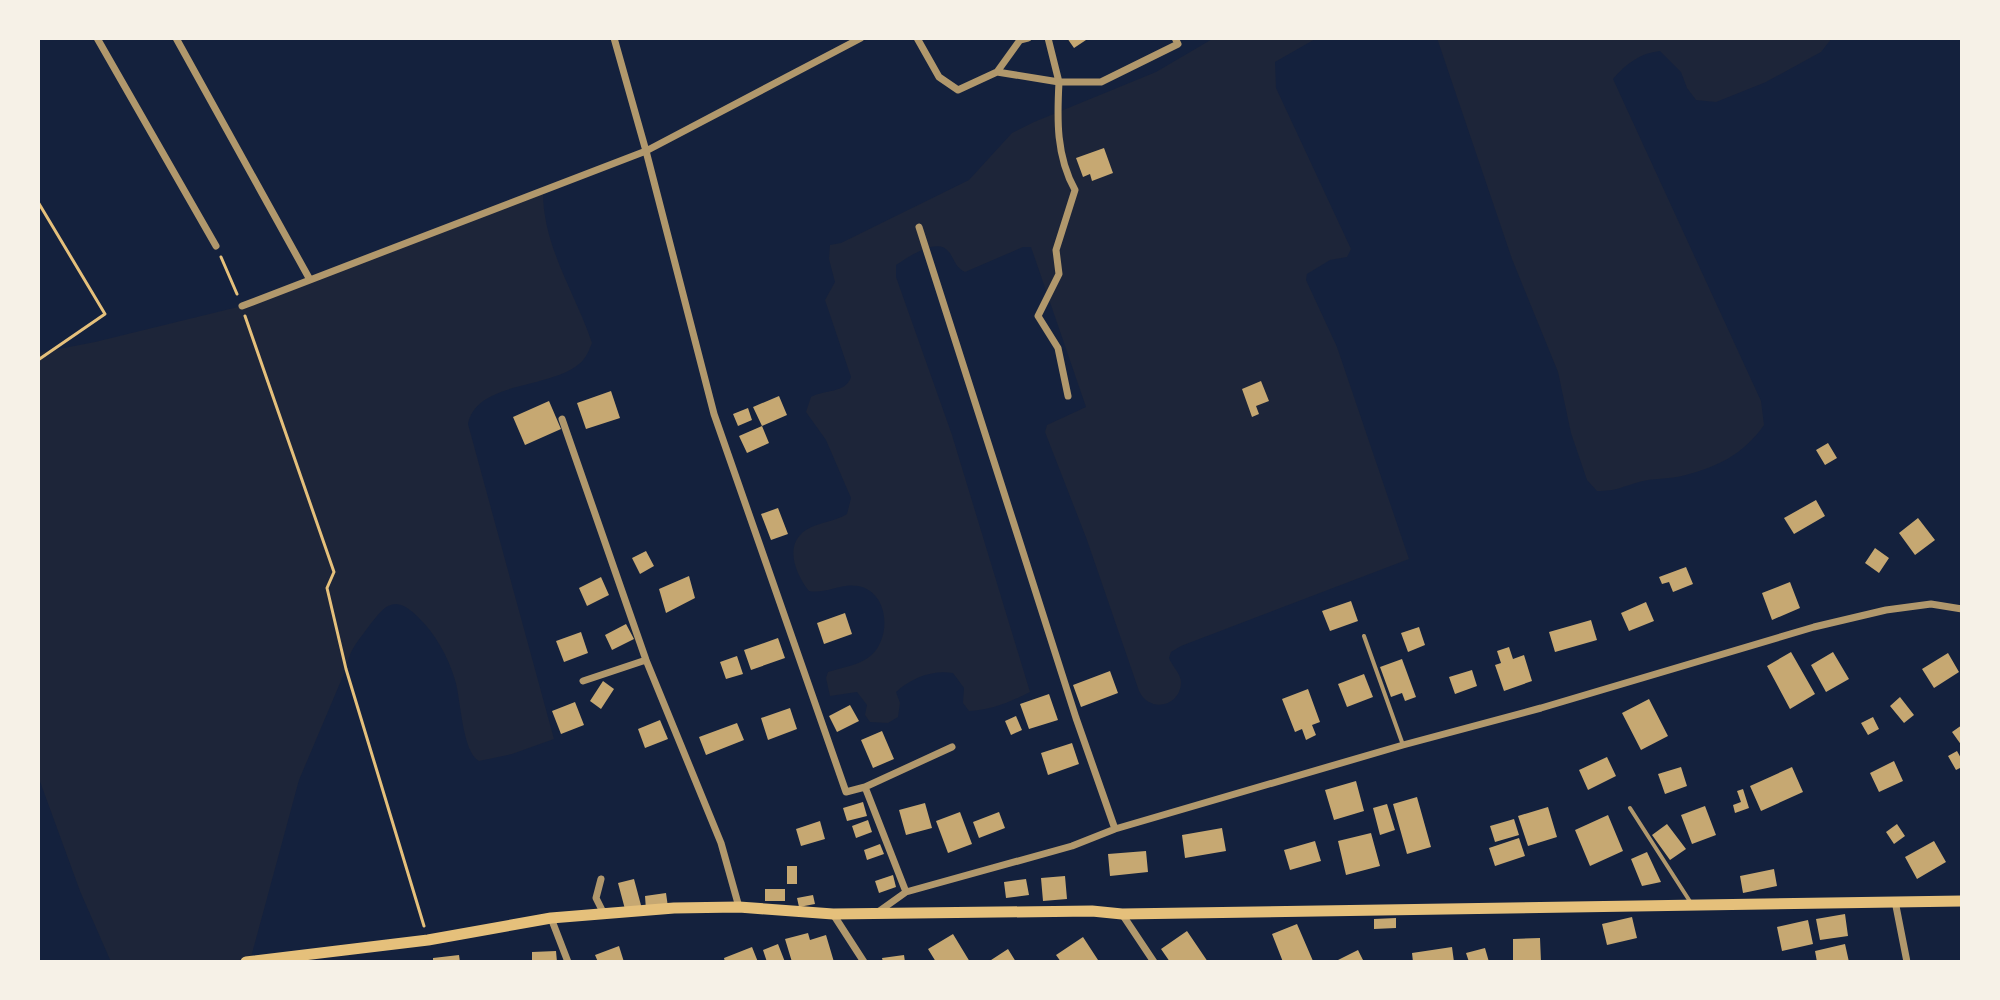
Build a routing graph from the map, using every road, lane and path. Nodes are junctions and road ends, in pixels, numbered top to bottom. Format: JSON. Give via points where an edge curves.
{"nodes":[{"id":1,"x":97,"y":38,"type":"edge"},
{"id":2,"x":176,"y":38,"type":"edge"},
{"id":3,"x":614,"y":38,"type":"edge"},
{"id":4,"x":861,"y":38,"type":"edge"},
{"id":5,"x":917,"y":38,"type":"edge"},
{"id":6,"x":1048,"y":38,"type":"edge"},
{"id":7,"x":1175,"y":38,"type":"edge"},
{"id":8,"x":1022,"y":39,"type":"edge"},
{"id":9,"x":997,"y":72,"type":"junction"},
{"id":10,"x":1059,"y":82,"type":"junction"},
{"id":11,"x":646,"y":151,"type":"junction"},
{"id":12,"x":38,"y":202,"type":"edge"},
{"id":13,"x":919,"y":227,"type":"dead end"},
{"id":14,"x":216,"y":246,"type":"joint"},
{"id":15,"x":309,"y":278,"type":"junction"},
{"id":16,"x":242,"y":306,"type":"junction"},
{"id":17,"x":38,"y":360,"type":"edge"},
{"id":18,"x":1068,"y":396,"type":"dead end"},
{"id":19,"x":562,"y":419,"type":"dead end"},
{"id":20,"x":1962,"y":609,"type":"edge"},
{"id":21,"x":1364,"y":636,"type":"dead end"},
{"id":22,"x":646,"y":660,"type":"junction"},
{"id":23,"x":583,"y":681,"type":"dead end"},
{"id":24,"x":1403,"y":745,"type":"junction"},
{"id":25,"x":952,"y":747,"type":"dead end"},
{"id":26,"x":865,"y":787,"type":"junction"},
{"id":27,"x":1630,"y":808,"type":"dead end"},
{"id":28,"x":1115,"y":829,"type":"junction"},
{"id":29,"x":601,"y":879,"type":"dead end"},
{"id":30,"x":906,"y":892,"type":"junction"},
{"id":31,"x":1895,"y":901,"type":"junction"},
{"id":32,"x":1962,"y":901,"type":"edge"},
{"id":33,"x":1692,"y":905,"type":"junction"},
{"id":34,"x":739,"y":907,"type":"junction"},
{"id":35,"x":878,"y":912,"type":"junction"},
{"id":36,"x":833,"y":914,"type":"junction"},
{"id":37,"x":1122,"y":914,"type":"junction"},
{"id":38,"x":605,"y":916,"type":"junction"},
{"id":39,"x":551,"y":918,"type":"junction"},
{"id":40,"x":428,"y":940,"type":"junction"},
{"id":41,"x":303,"y":959,"type":"edge"},
{"id":42,"x":1906,"y":961,"type":"edge"},
{"id":43,"x":246,"y":962,"type":"edge"},
{"id":44,"x":568,"y":962,"type":"edge"},
{"id":45,"x":864,"y":962,"type":"edge"},
{"id":46,"x":1154,"y":962,"type":"edge"}],
"edges":[{"from":1,"to":14,"type":"street"},
{"from":2,"to":15,"type":"street"},
{"from":3,"to":11,"type":"street"},
{"from":4,"to":11,"type":"street"},
{"from":5,"to":9,"type":"street","via":[[939,77],[958,90]]},
{"from":6,"to":10,"type":"street"},
{"from":7,"to":10,"type":"street","via":[[1178,44],[1101,82]]},
{"from":8,"to":9,"type":"street"},
{"from":9,"to":10,"type":"street"},
{"from":10,"to":18,"type":"street","via":[[1057,127],[1075,190],[1056,250],[1059,274],[1038,316],[1058,348]]},
{"from":11,"to":15,"type":"street"},
{"from":11,"to":26,"type":"street","via":[[714,414],[760,548],[846,792]]},
{"from":12,"to":17,"type":"path","via":[[105,314]]},
{"from":13,"to":28,"type":"street"},
{"from":14,"to":16,"type":"path"},
{"from":15,"to":16,"type":"street"},
{"from":16,"to":40,"type":"path","via":[[334,572],[327,588],[346,669]]},
{"from":19,"to":22,"type":"street"},
{"from":20,"to":24,"type":"street","via":[[1931,604],[1886,610]]},
{"from":21,"to":24,"type":"lane"},
{"from":22,"to":23,"type":"street"},
{"from":22,"to":34,"type":"street","via":[[721,843]]},
{"from":24,"to":28,"type":"street"},
{"from":25,"to":26,"type":"street"},
{"from":26,"to":30,"type":"street"},
{"from":27,"to":33,"type":"lane"},
{"from":28,"to":30,"type":"street"},
{"from":29,"to":38,"type":"street","via":[[596,898]]},
{"from":30,"to":35,"type":"street"},
{"from":31,"to":32,"type":"main road"},
{"from":31,"to":33,"type":"main road"},
{"from":31,"to":42,"type":"street"},
{"from":33,"to":37,"type":"main road"},
{"from":34,"to":36,"type":"main road"},
{"from":34,"to":38,"type":"main road"},
{"from":35,"to":36,"type":"main road"},
{"from":35,"to":37,"type":"main road"},
{"from":36,"to":45,"type":"street"},
{"from":37,"to":46,"type":"street"},
{"from":38,"to":39,"type":"main road"},
{"from":39,"to":40,"type":"main road"},
{"from":39,"to":44,"type":"street"},
{"from":40,"to":41,"type":"main road"},
{"from":41,"to":43,"type":"main road"}]}
